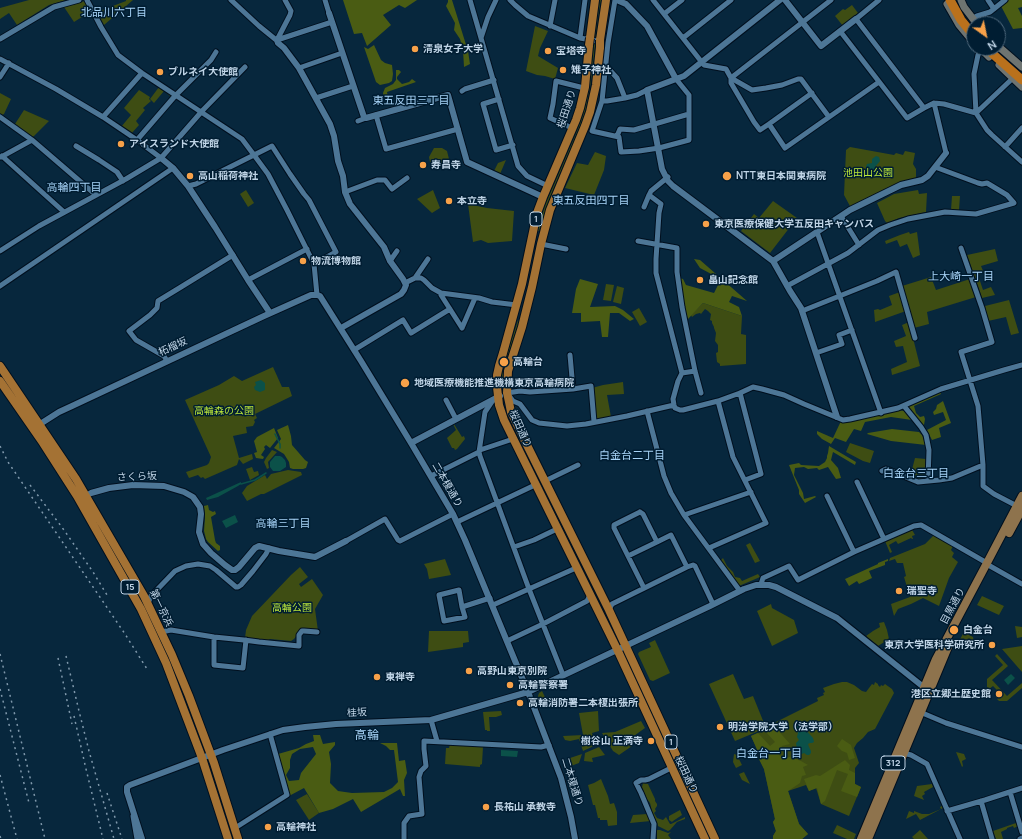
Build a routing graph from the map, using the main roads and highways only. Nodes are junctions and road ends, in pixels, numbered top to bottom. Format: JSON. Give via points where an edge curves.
{"nodes":[{"id":1,"x":595,"y":0,"type":"edge"},
{"id":2,"x":606,"y":0,"type":"edge"},
{"id":3,"x":946,"y":0,"type":"edge"},
{"id":4,"x":950,"y":0,"type":"edge"},
{"id":5,"x":956,"y":0,"type":"edge"},
{"id":6,"x":961,"y":0,"type":"edge"},
{"id":7,"x":969,"y":16,"type":"edge"},
{"id":8,"x":966,"y":17,"type":"edge"},
{"id":9,"x":966,"y":26,"type":"edge"},
{"id":10,"x":966,"y":33,"type":"edge"},
{"id":11,"x":1006,"y":53,"type":"edge"},
{"id":12,"x":991,"y":56,"type":"edge"},
{"id":13,"x":1003,"y":56,"type":"edge"},
{"id":14,"x":1022,"y":67,"type":"edge"},
{"id":15,"x":1022,"y":73,"type":"edge"},
{"id":16,"x":1017,"y":79,"type":"edge"},
{"id":17,"x":1022,"y":87,"type":"edge"},
{"id":18,"x":0,"y":366,"type":"edge"},
{"id":19,"x":0,"y":381,"type":"edge"},
{"id":20,"x":11,"y":389,"type":"junction"},
{"id":21,"x":1022,"y":496,"type":"edge"},
{"id":22,"x":83,"y":498,"type":"junction"},
{"id":23,"x":1019,"y":507,"type":"edge"},
{"id":24,"x":927,"y":689,"type":"junction"},
{"id":25,"x":686,"y":774,"type":"junction"},
{"id":26,"x":677,"y":779,"type":"junction"},
{"id":27,"x":220,"y":781,"type":"junction"},
{"id":28,"x":211,"y":784,"type":"junction"},
{"id":29,"x":228,"y":839,"type":"edge"},
{"id":30,"x":238,"y":839,"type":"edge"},
{"id":31,"x":705,"y":839,"type":"edge"},
{"id":32,"x":715,"y":839,"type":"edge"},
{"id":33,"x":862,"y":839,"type":"edge"},
{"id":34,"x":868,"y":839,"type":"edge"}],
"edges":[{"from":1,"to":26,"type":"highway","name":"桜田通り","number":"1","via":[[580,108],[537,213],[517,305],[499,366],[495,398]]},
{"from":2,"to":25,"type":"highway","name":"桜田通り","number":"1","via":[[603,43],[592,119],[585,126],[550,210],[522,327],[508,371],[507,393],[511,412],[626,645]]},
{"from":3,"to":10,"type":"main road","via":[[953,16]]},
{"from":4,"to":9,"type":"highway"},
{"from":5,"to":8,"type":"highway"},
{"from":6,"to":7,"type":"main road"},
{"from":11,"to":14,"type":"main road"},
{"from":12,"to":16,"type":"highway"},
{"from":13,"to":15,"type":"highway"},
{"from":16,"to":17,"type":"main road"},
{"from":18,"to":20,"type":"highway","name":"第一京浜","number":"15"},
{"from":19,"to":20,"type":"highway","name":"第一京浜","number":"15"},
{"from":20,"to":22,"type":"highway","name":"第一京浜","number":"15"},
{"from":21,"to":23,"type":"main road","name":"目黒通り","number":"312"},
{"from":22,"to":27,"type":"highway","name":"第一京浜","number":"15","via":[[130,570],[148,603],[189,696]]},
{"from":22,"to":28,"type":"highway","name":"第一京浜","number":"15","via":[[148,622]]},
{"from":23,"to":24,"type":"main road","name":"目黒通り","number":"312","via":[[956,625]]},
{"from":24,"to":33,"type":"main road","name":"目黒通り","number":"312"},
{"from":24,"to":34,"type":"main road","name":"目黒通り","number":"312"},
{"from":25,"to":26,"type":"highway"},
{"from":25,"to":32,"type":"highway","name":"桜田通り","number":"1"},
{"from":26,"to":31,"type":"highway","name":"桜田通り","number":"1"},
{"from":27,"to":28,"type":"highway"},
{"from":27,"to":30,"type":"highway","name":"第一京浜","number":"15"},
{"from":28,"to":29,"type":"highway","name":"第一京浜","number":"15"}]}
